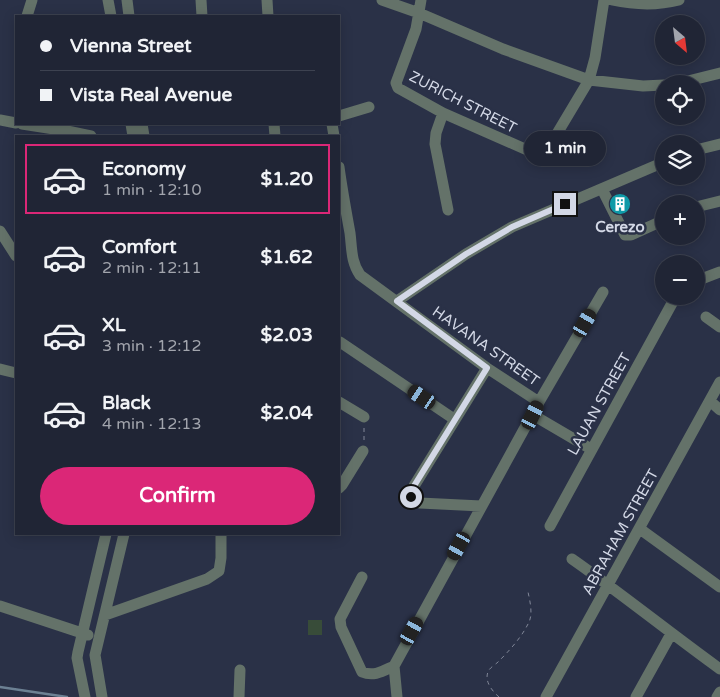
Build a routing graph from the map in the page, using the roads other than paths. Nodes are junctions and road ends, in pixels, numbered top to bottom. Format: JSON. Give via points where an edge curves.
{"nodes":[{"id":1,"x":32,"y":0,"type":"edge"},
{"id":2,"x":108,"y":0,"type":"edge"},
{"id":3,"x":127,"y":0,"type":"edge"},
{"id":4,"x":200,"y":0,"type":"edge"},
{"id":5,"x":268,"y":0,"type":"edge"},
{"id":6,"x":382,"y":0,"type":"edge"},
{"id":7,"x":421,"y":0,"type":"edge"},
{"id":8,"x":604,"y":0,"type":"edge"},
{"id":9,"x":612,"y":0,"type":"edge"},
{"id":10,"x":679,"y":0,"type":"edge"},
{"id":11,"x":419,"y":12,"type":"junction"},
{"id":12,"x":27,"y":15,"type":"edge"},
{"id":13,"x":111,"y":15,"type":"edge"},
{"id":14,"x":129,"y":15,"type":"edge"},
{"id":15,"x":202,"y":15,"type":"edge"},
{"id":16,"x":268,"y":15,"type":"edge"},
{"id":17,"x":720,"y":73,"type":"edge"},
{"id":18,"x":705,"y":77,"type":"edge"},
{"id":19,"x":589,"y":80,"type":"junction"},
{"id":20,"x":655,"y":85,"type":"edge"},
{"id":21,"x":369,"y":107,"type":"dead end"},
{"id":22,"x":443,"y":113,"type":"junction"},
{"id":23,"x":340,"y":116,"type":"edge"},
{"id":24,"x":0,"y":120,"type":"edge"},
{"id":25,"x":15,"y":123,"type":"edge"},
{"id":26,"x":27,"y":125,"type":"edge"},
{"id":27,"x":67,"y":133,"type":"edge"},
{"id":28,"x":83,"y":135,"type":"edge"},
{"id":29,"x":720,"y":144,"type":"edge"},
{"id":30,"x":705,"y":148,"type":"edge"},
{"id":31,"x":655,"y":166,"type":"edge"},
{"id":32,"x":340,"y":174,"type":"edge"},
{"id":33,"x":602,"y":189,"type":"junction"},
{"id":34,"x":720,"y":201,"type":"edge"},
{"id":35,"x":705,"y":205,"type":"edge"},
{"id":36,"x":448,"y":210,"type":"dead end"},
{"id":37,"x":655,"y":224,"type":"edge"},
{"id":38,"x":0,"y":231,"type":"edge"},
{"id":39,"x":15,"y":254,"type":"edge"},
{"id":40,"x":720,"y":272,"type":"edge"},
{"id":41,"x":705,"y":278,"type":"edge"},
{"id":42,"x":603,"y":292,"type":"dead end"},
{"id":43,"x":397,"y":301,"type":"junction"},
{"id":44,"x":671,"y":305,"type":"edge"},
{"id":45,"x":706,"y":317,"type":"dead end"},
{"id":46,"x":720,"y":327,"type":"edge"},
{"id":47,"x":340,"y":342,"type":"dead end"},
{"id":48,"x":487,"y":368,"type":"junction"},
{"id":49,"x":0,"y":369,"type":"edge"},
{"id":50,"x":15,"y":373,"type":"edge"},
{"id":51,"x":720,"y":382,"type":"edge"},
{"id":52,"x":710,"y":401,"type":"junction"},
{"id":53,"x":539,"y":402,"type":"junction"},
{"id":54,"x":340,"y":403,"type":"edge"},
{"id":55,"x":720,"y":410,"type":"edge"},
{"id":56,"x":533,"y":415,"type":"junction"},
{"id":57,"x":364,"y":417,"type":"road end"},
{"id":58,"x":454,"y":419,"type":"junction"},
{"id":59,"x":591,"y":449,"type":"junction"},
{"id":60,"x":363,"y":451,"type":"road end"},
{"id":61,"x":340,"y":487,"type":"edge"},
{"id":62,"x":481,"y":506,"type":"junction"},
{"id":63,"x":550,"y":526,"type":"dead end"},
{"id":64,"x":640,"y":529,"type":"junction"},
{"id":65,"x":106,"y":535,"type":"edge"},
{"id":66,"x":124,"y":535,"type":"edge"},
{"id":67,"x":221,"y":535,"type":"edge"},
{"id":68,"x":572,"y":559,"type":"dead end"},
{"id":69,"x":362,"y":577,"type":"dead end"},
{"id":70,"x":608,"y":584,"type":"junction"},
{"id":71,"x":720,"y":588,"type":"edge"},
{"id":72,"x":0,"y":606,"type":"edge"},
{"id":73,"x":105,"y":615,"type":"junction"},
{"id":74,"x":83,"y":634,"type":"junction"},
{"id":75,"x":670,"y":634,"type":"junction"},
{"id":76,"x":100,"y":639,"type":"junction"},
{"id":77,"x":394,"y":666,"type":"junction"},
{"id":78,"x":720,"y":669,"type":"edge"},
{"id":79,"x":240,"y":670,"type":"dead end"},
{"id":80,"x":720,"y":692,"type":"edge"},
{"id":81,"x":85,"y":697,"type":"edge"},
{"id":82,"x":102,"y":697,"type":"edge"},
{"id":83,"x":238,"y":697,"type":"edge"},
{"id":84,"x":397,"y":697,"type":"edge"},
{"id":85,"x":546,"y":697,"type":"edge"},
{"id":86,"x":636,"y":697,"type":"edge"},
{"id":87,"x":717,"y":697,"type":"edge"}],
"edges":[{"from":1,"to":12,"type":"street"},
{"from":2,"to":13,"type":"street"},
{"from":3,"to":14,"type":"street"},
{"from":4,"to":15,"type":"street"},
{"from":5,"to":16,"type":"street"},
{"from":6,"to":11,"type":"street"},
{"from":7,"to":11,"type":"street"},
{"from":8,"to":19,"type":"street"},
{"from":9,"to":10,"type":"street","via":[[655,5]]},
{"from":11,"to":19,"type":"street","via":[[504,50]]},
{"from":11,"to":22,"type":"street","name":"ZURICH STREET","via":[[396,83],[398,88]]},
{"from":17,"to":18,"type":"street"},
{"from":19,"to":20,"type":"street"},
{"from":19,"to":22,"type":"street","name":"ZURICH STREET","via":[[544,156],[540,157]]},
{"from":21,"to":23,"type":"street"},
{"from":22,"to":36,"type":"street","via":[[435,144]]},
{"from":24,"to":25,"type":"street"},
{"from":26,"to":27,"type":"street"},
{"from":27,"to":28,"type":"street"},
{"from":29,"to":30,"type":"street"},
{"from":31,"to":33,"type":"street"},
{"from":32,"to":43,"type":"street","name":"HAVANA STREET","via":[[354,266],[360,275]]},
{"from":33,"to":37,"type":"street","via":[[625,235]]},
{"from":33,"to":43,"type":"street","via":[[512,227]]},
{"from":34,"to":35,"type":"street"},
{"from":38,"to":39,"type":"street"},
{"from":40,"to":41,"type":"street"},
{"from":42,"to":53,"type":"street"},
{"from":43,"to":48,"type":"street","name":"HAVANA STREET"},
{"from":44,"to":59,"type":"street","name":"LAUAN STREET"},
{"from":45,"to":46,"type":"street"},
{"from":47,"to":58,"type":"street"},
{"from":48,"to":53,"type":"street","name":"HAVANA STREET"},
{"from":48,"to":58,"type":"street"},
{"from":49,"to":50,"type":"street"},
{"from":51,"to":52,"type":"street","name":"ABRAHAM STREET"},
{"from":52,"to":55,"type":"street"},
{"from":52,"to":64,"type":"street","name":"ABRAHAM STREET"},
{"from":53,"to":56,"type":"street"},
{"from":54,"to":57,"type":"street"},
{"from":56,"to":59,"type":"street"},
{"from":56,"to":62,"type":"street"},
{"from":58,"to":62,"type":"street","via":[[414,486],[411,497],[420,504]]},
{"from":59,"to":63,"type":"street","name":"LAUAN STREET"},
{"from":60,"to":61,"type":"street"},
{"from":62,"to":77,"type":"street"},
{"from":64,"to":70,"type":"street","name":"ABRAHAM STREET"},
{"from":64,"to":71,"type":"street"},
{"from":65,"to":74,"type":"street"},
{"from":66,"to":73,"type":"street"},
{"from":67,"to":73,"type":"street","via":[[218,571],[207,578]]},
{"from":68,"to":70,"type":"street"},
{"from":69,"to":77,"type":"street","via":[[340,619],[340,627],[362,672],[370,675]]},
{"from":70,"to":75,"type":"street"},
{"from":70,"to":85,"type":"street","name":"ABRAHAM STREET"},
{"from":72,"to":74,"type":"street"},
{"from":73,"to":76,"type":"street"},
{"from":74,"to":76,"type":"street"},
{"from":74,"to":81,"type":"street","via":[[77,658]]},
{"from":75,"to":78,"type":"street"},
{"from":75,"to":86,"type":"street"},
{"from":76,"to":82,"type":"street","via":[[95,657]]},
{"from":77,"to":84,"type":"street"},
{"from":79,"to":83,"type":"street"},
{"from":80,"to":87,"type":"street"}]}
